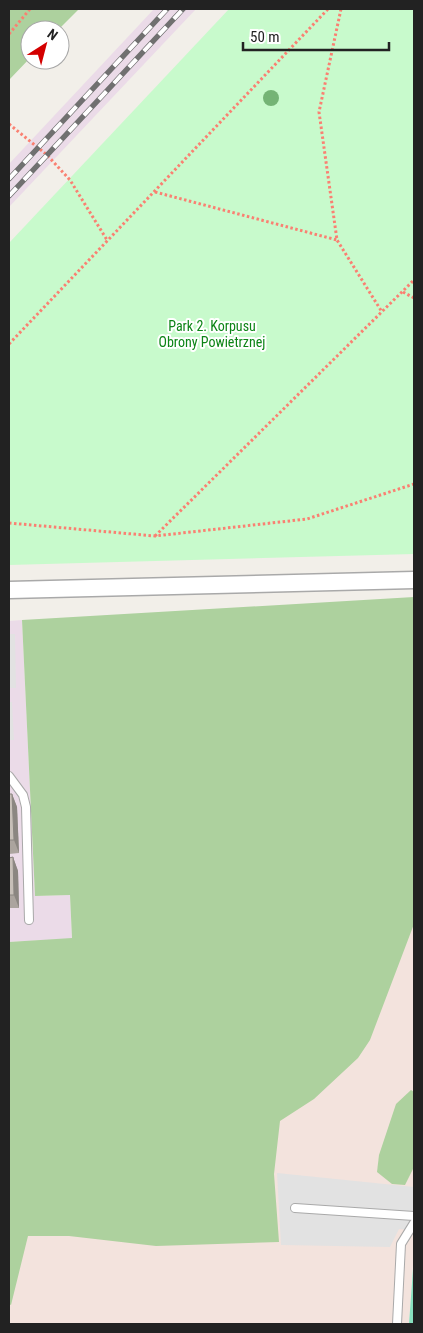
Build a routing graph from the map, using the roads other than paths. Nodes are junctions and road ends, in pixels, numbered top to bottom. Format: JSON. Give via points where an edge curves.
{"nodes":[{"id":1,"x":414,"y":580,"type":"edge"},
{"id":2,"x":9,"y":590,"type":"edge"},
{"id":3,"x":9,"y":776,"type":"edge"},
{"id":4,"x":29,"y":920,"type":"dead end"},
{"id":5,"x":295,"y":1208,"type":"dead end"},
{"id":6,"x":414,"y":1216,"type":"edge"},
{"id":7,"x":414,"y":1223,"type":"edge"},
{"id":8,"x":397,"y":1324,"type":"edge"}],
"edges":[{"from":1,"to":2,"type":"street"},
{"from":3,"to":4,"type":"lane","via":[[23,795],[26,806]]},
{"from":5,"to":6,"type":"lane"},
{"from":7,"to":8,"type":"lane","via":[[401,1244]]}]}
